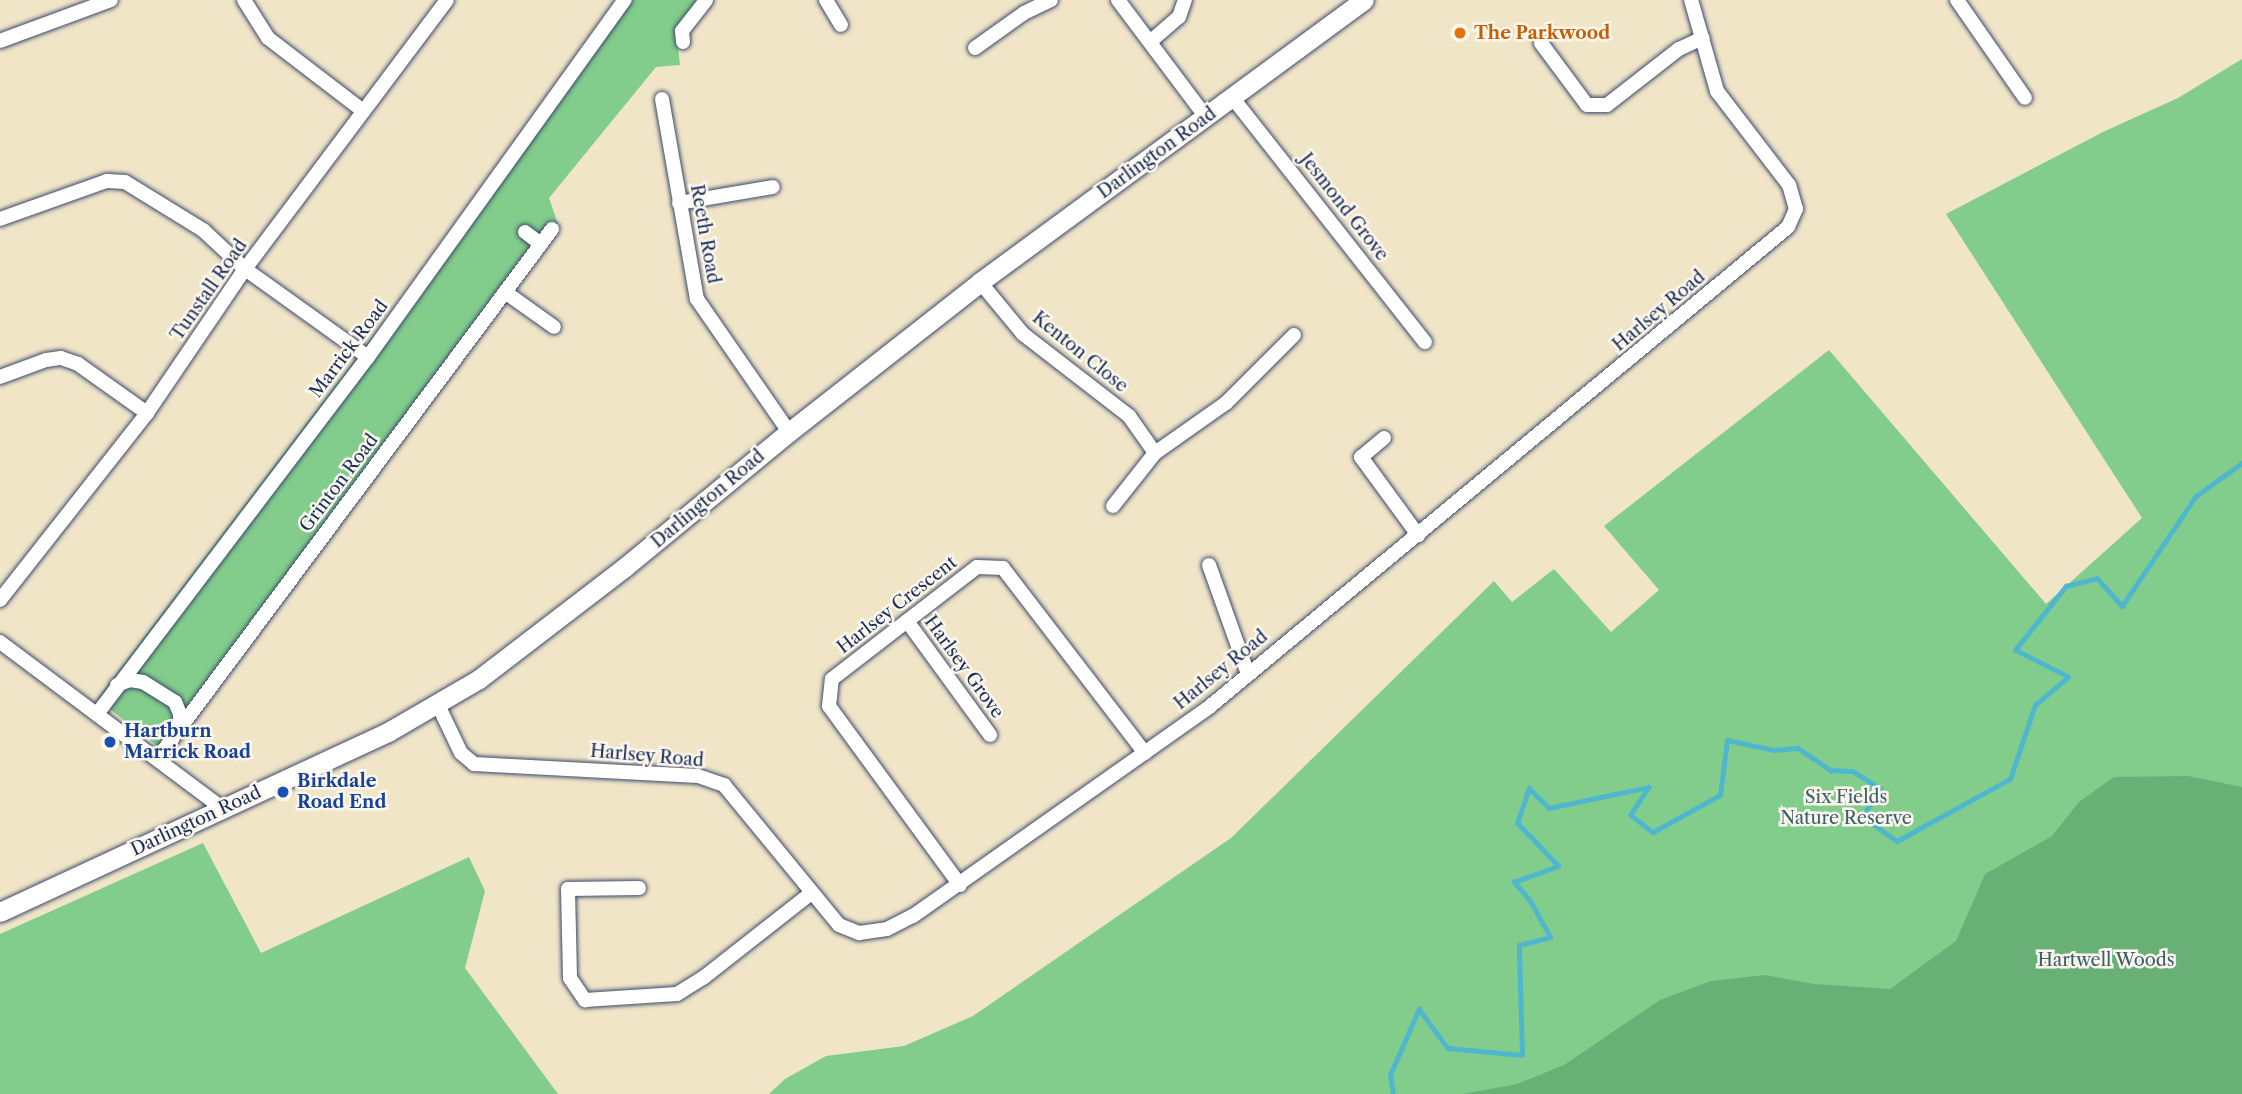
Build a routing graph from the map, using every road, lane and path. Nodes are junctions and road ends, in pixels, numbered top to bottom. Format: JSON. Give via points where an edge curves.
{"nodes":[{"id":1,"x":111,"y":0,"type":"edge"},
{"id":2,"x":244,"y":0,"type":"edge"},
{"id":3,"x":447,"y":0,"type":"edge"},
{"id":4,"x":625,"y":0,"type":"edge"},
{"id":5,"x":706,"y":0,"type":"edge"},
{"id":6,"x":826,"y":0,"type":"edge"},
{"id":7,"x":1051,"y":0,"type":"edge"},
{"id":8,"x":1118,"y":0,"type":"edge"},
{"id":9,"x":1185,"y":0,"type":"edge"},
{"id":10,"x":1364,"y":0,"type":"edge"},
{"id":11,"x":1691,"y":0,"type":"edge"},
{"id":12,"x":1957,"y":0,"type":"edge"},
{"id":13,"x":841,"y":25,"type":"dead end"},
{"id":14,"x":1703,"y":38,"type":"junction"},
{"id":15,"x":0,"y":41,"type":"edge"},
{"id":16,"x":1151,"y":41,"type":"junction"},
{"id":17,"x":683,"y":42,"type":"dead end"},
{"id":18,"x":1541,"y":43,"type":"dead end"},
{"id":19,"x":975,"y":48,"type":"dead end"},
{"id":20,"x":1233,"y":97,"type":"junction"},
{"id":21,"x":662,"y":99,"type":"dead end"},
{"id":22,"x":2025,"y":99,"type":"dead end"},
{"id":23,"x":363,"y":111,"type":"junction"},
{"id":24,"x":1206,"y":117,"type":"junction"},
{"id":25,"x":772,"y":187,"type":"dead end"},
{"id":26,"x":680,"y":203,"type":"junction"},
{"id":27,"x":0,"y":219,"type":"edge"},
{"id":28,"x":551,"y":229,"type":"dead end"},
{"id":29,"x":524,"y":232,"type":"dead end"},
{"id":30,"x":541,"y":244,"type":"junction"},
{"id":31,"x":245,"y":269,"type":"junction"},
{"id":32,"x":981,"y":282,"type":"junction"},
{"id":33,"x":505,"y":292,"type":"junction"},
{"id":34,"x":554,"y":327,"type":"dead end"},
{"id":35,"x":1294,"y":335,"type":"dead end"},
{"id":36,"x":1425,"y":342,"type":"dead end"},
{"id":37,"x":368,"y":357,"type":"junction"},
{"id":38,"x":0,"y":377,"type":"edge"},
{"id":39,"x":147,"y":414,"type":"junction"},
{"id":40,"x":789,"y":432,"type":"junction"},
{"id":41,"x":1384,"y":438,"type":"dead end"},
{"id":42,"x":1155,"y":453,"type":"junction"},
{"id":43,"x":1113,"y":506,"type":"dead end"},
{"id":44,"x":1418,"y":535,"type":"junction"},
{"id":45,"x":1209,"y":565,"type":"dead end"},
{"id":46,"x":0,"y":600,"type":"edge"},
{"id":47,"x":906,"y":621,"type":"junction"},
{"id":48,"x":0,"y":642,"type":"edge"},
{"id":49,"x":1248,"y":674,"type":"junction"},
{"id":50,"x":117,"y":685,"type":"junction"},
{"id":51,"x":438,"y":705,"type":"junction"},
{"id":52,"x":96,"y":714,"type":"junction"},
{"id":53,"x":180,"y":730,"type":"junction"},
{"id":54,"x":990,"y":735,"type":"dead end"},
{"id":55,"x":1145,"y":752,"type":"junction"},
{"id":56,"x":157,"y":759,"type":"junction"},
{"id":57,"x":223,"y":809,"type":"junction"},
{"id":58,"x":960,"y":885,"type":"junction"},
{"id":59,"x":639,"y":888,"type":"dead end"},
{"id":60,"x":810,"y":894,"type":"junction"},
{"id":61,"x":0,"y":912,"type":"edge"}],
"edges":[{"from":1,"to":15,"type":"street"},
{"from":2,"to":23,"type":"street","via":[[268,38]]},
{"from":3,"to":23,"type":"street","name":"Tunstall Road"},
{"from":4,"to":37,"type":"street","name":"Marrick Road"},
{"from":5,"to":17,"type":"street","via":[[682,31]]},
{"from":6,"to":13,"type":"street"},
{"from":7,"to":19,"type":"street"},
{"from":8,"to":16,"type":"street"},
{"from":9,"to":16,"type":"street","via":[[1179,17]]},
{"from":10,"to":20,"type":"street","name":"Darlington Road"},
{"from":11,"to":14,"type":"street","name":"Harlsey Road"},
{"from":12,"to":22,"type":"street"},
{"from":14,"to":18,"type":"street","via":[[1679,48],[1607,105],[1587,105]]},
{"from":14,"to":44,"type":"street","name":"Harlsey Road","via":[[1717,92],[1789,185],[1796,209],[1788,227]]},
{"from":16,"to":24,"type":"street"},
{"from":20,"to":24,"type":"street","name":"Darlington Road"},
{"from":20,"to":36,"type":"street","name":"Jesmond Grove"},
{"from":21,"to":26,"type":"street","name":"Reeth Road"},
{"from":23,"to":31,"type":"street","name":"Tunstall Road"},
{"from":24,"to":32,"type":"street","name":"Darlington Road"},
{"from":25,"to":26,"type":"street"},
{"from":26,"to":40,"type":"street","name":"Reeth Road","via":[[697,299]]},
{"from":27,"to":31,"type":"street","via":[[107,181],[125,182],[203,230]]},
{"from":28,"to":30,"type":"street","name":"Grinton Road"},
{"from":29,"to":30,"type":"street"},
{"from":30,"to":33,"type":"street","name":"Grinton Road"},
{"from":31,"to":37,"type":"street"},
{"from":31,"to":39,"type":"street","name":"Tunstall Road"},
{"from":32,"to":40,"type":"street","name":"Darlington Road"},
{"from":32,"to":42,"type":"street","name":"Kenton Close","via":[[1023,334],[1129,416]]},
{"from":33,"to":34,"type":"street"},
{"from":33,"to":53,"type":"street","name":"Grinton Road"},
{"from":35,"to":42,"type":"street","via":[[1226,403]]},
{"from":37,"to":50,"type":"street","name":"Marrick Road"},
{"from":38,"to":39,"type":"street","via":[[61,358],[78,364]]},
{"from":39,"to":46,"type":"street","name":"Tunstall Road"},
{"from":40,"to":51,"type":"street","name":"Darlington Road","via":[[625,567]]},
{"from":41,"to":44,"type":"street","via":[[1361,457]]},
{"from":42,"to":43,"type":"street"},
{"from":44,"to":49,"type":"street","name":"Harlsey Road"},
{"from":45,"to":49,"type":"street"},
{"from":47,"to":54,"type":"street","name":"Harlsey Grove"},
{"from":47,"to":55,"type":"street","name":"Harlsey Crescent","via":[[977,567],[1003,568]]},
{"from":47,"to":58,"type":"street","name":"Harlsey Crescent","via":[[832,679],[829,706]]},
{"from":48,"to":52,"type":"street"},
{"from":49,"to":55,"type":"street","name":"Harlsey Road"},
{"from":50,"to":52,"type":"street","name":"Marrick Road"},
{"from":50,"to":53,"type":"street","via":[[143,681],[175,702]]},
{"from":51,"to":57,"type":"street","name":"Darlington Road"},
{"from":51,"to":60,"type":"street","name":"Harlsey Road","via":[[461,753],[474,764],[698,776],[724,785]]},
{"from":52,"to":56,"type":"street"},
{"from":53,"to":56,"type":"street","name":"Grinton Road"},
{"from":55,"to":58,"type":"street","name":"Harlsey Road"},
{"from":56,"to":57,"type":"street"},
{"from":57,"to":61,"type":"street","name":"Darlington Road"},
{"from":58,"to":60,"type":"street","name":"Harlsey Road","via":[[887,929],[859,933],[839,925]]},
{"from":59,"to":60,"type":"street","via":[[568,890],[570,978],[585,1000],[677,993]]}]}
